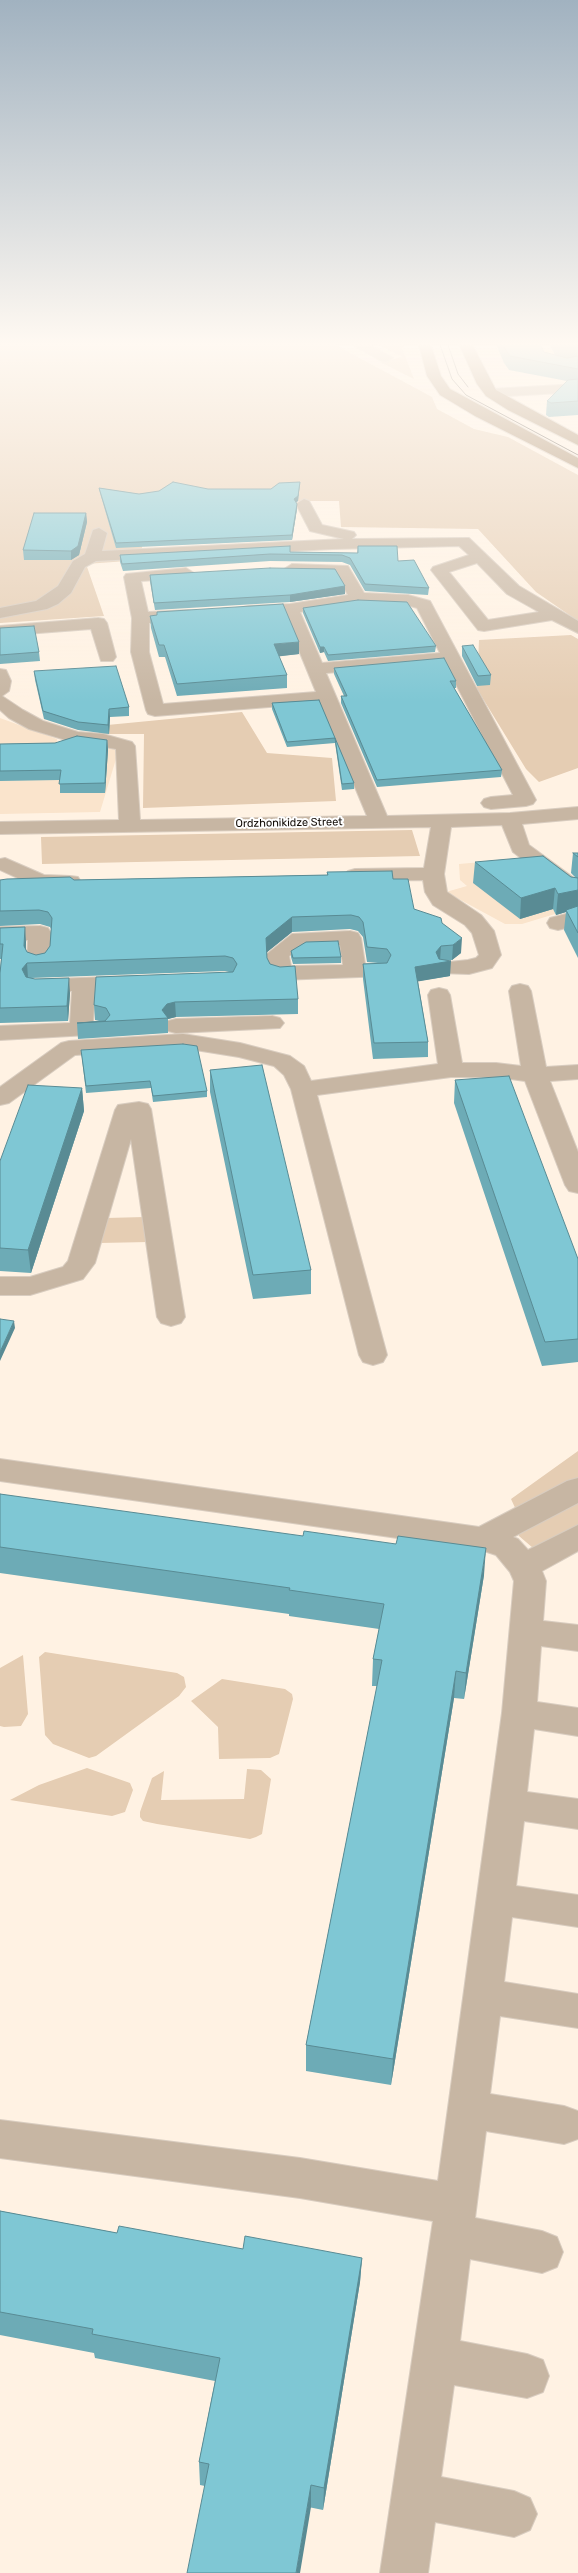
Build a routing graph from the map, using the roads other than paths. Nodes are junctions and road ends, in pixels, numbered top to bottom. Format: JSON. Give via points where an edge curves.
{"nodes":[{"id":1,"x":304,"y":504,"type":"dead end"},
{"id":2,"x":98,"y":533,"type":"dead end"},
{"id":3,"x":382,"y":543,"type":"junction"},
{"id":4,"x":92,"y":556,"type":"junction"},
{"id":5,"x":480,"y":557,"type":"junction"},
{"id":6,"x":279,"y":568,"type":"edge"},
{"id":7,"x":201,"y":572,"type":"edge"},
{"id":8,"x":358,"y":598,"type":"junction"},
{"id":9,"x":290,"y":609,"type":"junction"},
{"id":10,"x":230,"y":612,"type":"edge"},
{"id":11,"x":0,"y":613,"type":"edge"},
{"id":12,"x":201,"y":614,"type":"edge"},
{"id":13,"x":553,"y":615,"type":"junction"},
{"id":14,"x":142,"y":618,"type":"junction"},
{"id":15,"x":578,"y":628,"type":"edge"},
{"id":16,"x":0,"y":631,"type":"edge"},
{"id":17,"x":107,"y":657,"type":"dead end"},
{"id":18,"x":451,"y":657,"type":"junction"},
{"id":19,"x":314,"y":669,"type":"junction"},
{"id":20,"x":0,"y":674,"type":"edge"},
{"id":21,"x":0,"y":691,"type":"edge"},
{"id":22,"x":326,"y":697,"type":"junction"},
{"id":23,"x":0,"y":701,"type":"edge"},
{"id":24,"x":76,"y":737,"type":"junction"},
{"id":25,"x":37,"y":745,"type":"edge"},
{"id":26,"x":578,"y":813,"type":"edge"},
{"id":27,"x":378,"y":816,"type":"junction"},
{"id":28,"x":510,"y":819,"type":"junction"},
{"id":29,"x":442,"y":821,"type":"junction"},
{"id":30,"x":130,"y":826,"type":"junction"},
{"id":31,"x":5,"y":828,"type":"edge"},
{"id":32,"x":2,"y":867,"type":"edge"},
{"id":33,"x":433,"y":874,"type":"junction"},
{"id":34,"x":334,"y":876,"type":"edge"},
{"id":35,"x":88,"y":882,"type":"edge"},
{"id":36,"x":578,"y":891,"type":"edge"},
{"id":37,"x":0,"y":934,"type":"edge"},
{"id":38,"x":38,"y":961,"type":"edge"},
{"id":39,"x":448,"y":968,"type":"edge"},
{"id":40,"x":354,"y":971,"type":"dead end"},
{"id":41,"x":378,"y":971,"type":"edge"},
{"id":42,"x":150,"y":982,"type":"edge"},
{"id":43,"x":84,"y":984,"type":"junction"},
{"id":44,"x":36,"y":985,"type":"edge"},
{"id":45,"x":520,"y":991,"type":"dead end"},
{"id":46,"x":439,"y":995,"type":"dead end"},
{"id":47,"x":272,"y":1023,"type":"dead end"},
{"id":48,"x":0,"y":1033,"type":"edge"},
{"id":49,"x":75,"y":1039,"type":"junction"},
{"id":50,"x":0,"y":1042,"type":"edge"},
{"id":51,"x":452,"y":1070,"type":"junction"},
{"id":52,"x":578,"y":1072,"type":"edge"},
{"id":53,"x":535,"y":1075,"type":"junction"},
{"id":54,"x":303,"y":1089,"type":"junction"},
{"id":55,"x":0,"y":1098,"type":"edge"},
{"id":56,"x":578,"y":1185,"type":"edge"},
{"id":57,"x":0,"y":1286,"type":"edge"},
{"id":58,"x":170,"y":1317,"type":"dead end"},
{"id":59,"x":373,"y":1355,"type":"dead end"},
{"id":60,"x":0,"y":1470,"type":"edge"},
{"id":61,"x":578,"y":1489,"type":"edge"},
{"id":62,"x":578,"y":1537,"type":"edge"},
{"id":63,"x":483,"y":1539,"type":"junction"},
{"id":64,"x":524,"y":1566,"type":"junction"},
{"id":65,"x":526,"y":1631,"type":"junction"},
{"id":66,"x":578,"y":1638,"type":"edge"},
{"id":67,"x":519,"y":1713,"type":"junction"},
{"id":68,"x":578,"y":1722,"type":"edge"},
{"id":69,"x":508,"y":1804,"type":"junction"},
{"id":70,"x":578,"y":1814,"type":"edge"},
{"id":71,"x":495,"y":1899,"type":"junction"},
{"id":72,"x":578,"y":1911,"type":"edge"},
{"id":73,"x":482,"y":1996,"type":"junction"},
{"id":74,"x":577,"y":2011,"type":"edge"},
{"id":75,"x":467,"y":2109,"type":"junction"},
{"id":76,"x":564,"y":2125,"type":"dead end"},
{"id":77,"x":0,"y":2138,"type":"edge"},
{"id":78,"x":453,"y":2219,"type":"junction"},
{"id":79,"x":542,"y":2252,"type":"dead end"},
{"id":80,"x":436,"y":2360,"type":"junction"},
{"id":81,"x":527,"y":2376,"type":"dead end"},
{"id":82,"x":416,"y":2495,"type":"junction"},
{"id":83,"x":514,"y":2514,"type":"dead end"},
{"id":84,"x":404,"y":2573,"type":"edge"}],
"edges":[{"from":1,"to":3,"type":"street","via":[[316,528]]},
{"from":2,"to":4,"type":"street"},
{"from":3,"to":4,"type":"street"},
{"from":3,"to":5,"type":"street","via":[[464,541]]},
{"from":4,"to":11,"type":"street","via":[[79,564],[65,589],[52,600]]},
{"from":5,"to":13,"type":"street","via":[[513,590]]},
{"from":5,"to":13,"type":"street","via":[[439,570],[484,626]]},
{"from":6,"to":8,"type":"street","via":[[342,569]]},
{"from":7,"to":14,"type":"street","via":[[132,576]]},
{"from":8,"to":9,"type":"street"},
{"from":8,"to":18,"type":"street","via":[[408,600],[424,605]]},
{"from":9,"to":10,"type":"street"},
{"from":9,"to":19,"type":"street"},
{"from":12,"to":14,"type":"street"},
{"from":13,"to":15,"type":"street"},
{"from":14,"to":22,"type":"street","via":[[140,652],[155,710]]},
{"from":16,"to":17,"type":"street","via":[[98,623]]},
{"from":18,"to":19,"type":"street"},
{"from":18,"to":27,"type":"street","via":[[526,800]]},
{"from":19,"to":22,"type":"street"},
{"from":20,"to":21,"type":"street"},
{"from":22,"to":27,"type":"street"},
{"from":23,"to":24,"type":"street","via":[[36,725]]},
{"from":24,"to":25,"type":"street","via":[[56,744]]},
{"from":24,"to":30,"type":"street","via":[[125,746]]},
{"from":26,"to":28,"type":"street","name":"Ordzhonikidze Street"},
{"from":27,"to":29,"type":"street","name":"Ordzhonikidze Street"},
{"from":27,"to":30,"type":"street","name":"Ordzhonikidze Street"},
{"from":28,"to":29,"type":"street","name":"Ordzhonikidze Street"},
{"from":28,"to":36,"type":"street","via":[[520,848]]},
{"from":29,"to":33,"type":"street"},
{"from":30,"to":31,"type":"street","name":"Ordzhonikidze Street"},
{"from":31,"to":32,"type":"street"},
{"from":32,"to":35,"type":"street","via":[[40,881]]},
{"from":33,"to":34,"type":"street"},
{"from":33,"to":39,"type":"street","via":[[441,900],[473,920],[483,931],[490,955],[484,963]]},
{"from":37,"to":38,"type":"street","via":[[40,933]]},
{"from":40,"to":41,"type":"street"},
{"from":42,"to":43,"type":"street"},
{"from":43,"to":44,"type":"street"},
{"from":43,"to":49,"type":"street"},
{"from":45,"to":53,"type":"street"},
{"from":46,"to":51,"type":"street"},
{"from":47,"to":49,"type":"street"},
{"from":48,"to":49,"type":"street"},
{"from":49,"to":50,"type":"street","via":[[14,1050]]},
{"from":49,"to":54,"type":"street","via":[[205,1043],[282,1061],[295,1071]]},
{"from":49,"to":55,"type":"street"},
{"from":51,"to":53,"type":"street","via":[[496,1070]]},
{"from":51,"to":54,"type":"street"},
{"from":52,"to":53,"type":"street"},
{"from":53,"to":56,"type":"street"},
{"from":54,"to":59,"type":"street"},
{"from":57,"to":58,"type":"street","via":[[30,1286],[54,1280],[72,1273],[81,1263],[127,1110],[139,1109]]},
{"from":60,"to":63,"type":"street"},
{"from":61,"to":63,"type":"street"},
{"from":62,"to":64,"type":"street"},
{"from":63,"to":64,"type":"street","via":[[507,1548]]},
{"from":64,"to":65,"type":"street","via":[[530,1581]]},
{"from":65,"to":66,"type":"street"},
{"from":65,"to":67,"type":"street"},
{"from":67,"to":68,"type":"street"},
{"from":67,"to":69,"type":"street"},
{"from":69,"to":70,"type":"street"},
{"from":69,"to":71,"type":"street"},
{"from":71,"to":72,"type":"street"},
{"from":71,"to":73,"type":"street"},
{"from":73,"to":74,"type":"street"},
{"from":73,"to":75,"type":"street"},
{"from":75,"to":76,"type":"street"},
{"from":75,"to":78,"type":"street"},
{"from":77,"to":78,"type":"street","via":[[300,2178]]},
{"from":78,"to":79,"type":"street"},
{"from":78,"to":80,"type":"street"},
{"from":80,"to":81,"type":"street"},
{"from":80,"to":82,"type":"street"},
{"from":82,"to":83,"type":"street"},
{"from":82,"to":84,"type":"street"}]}
